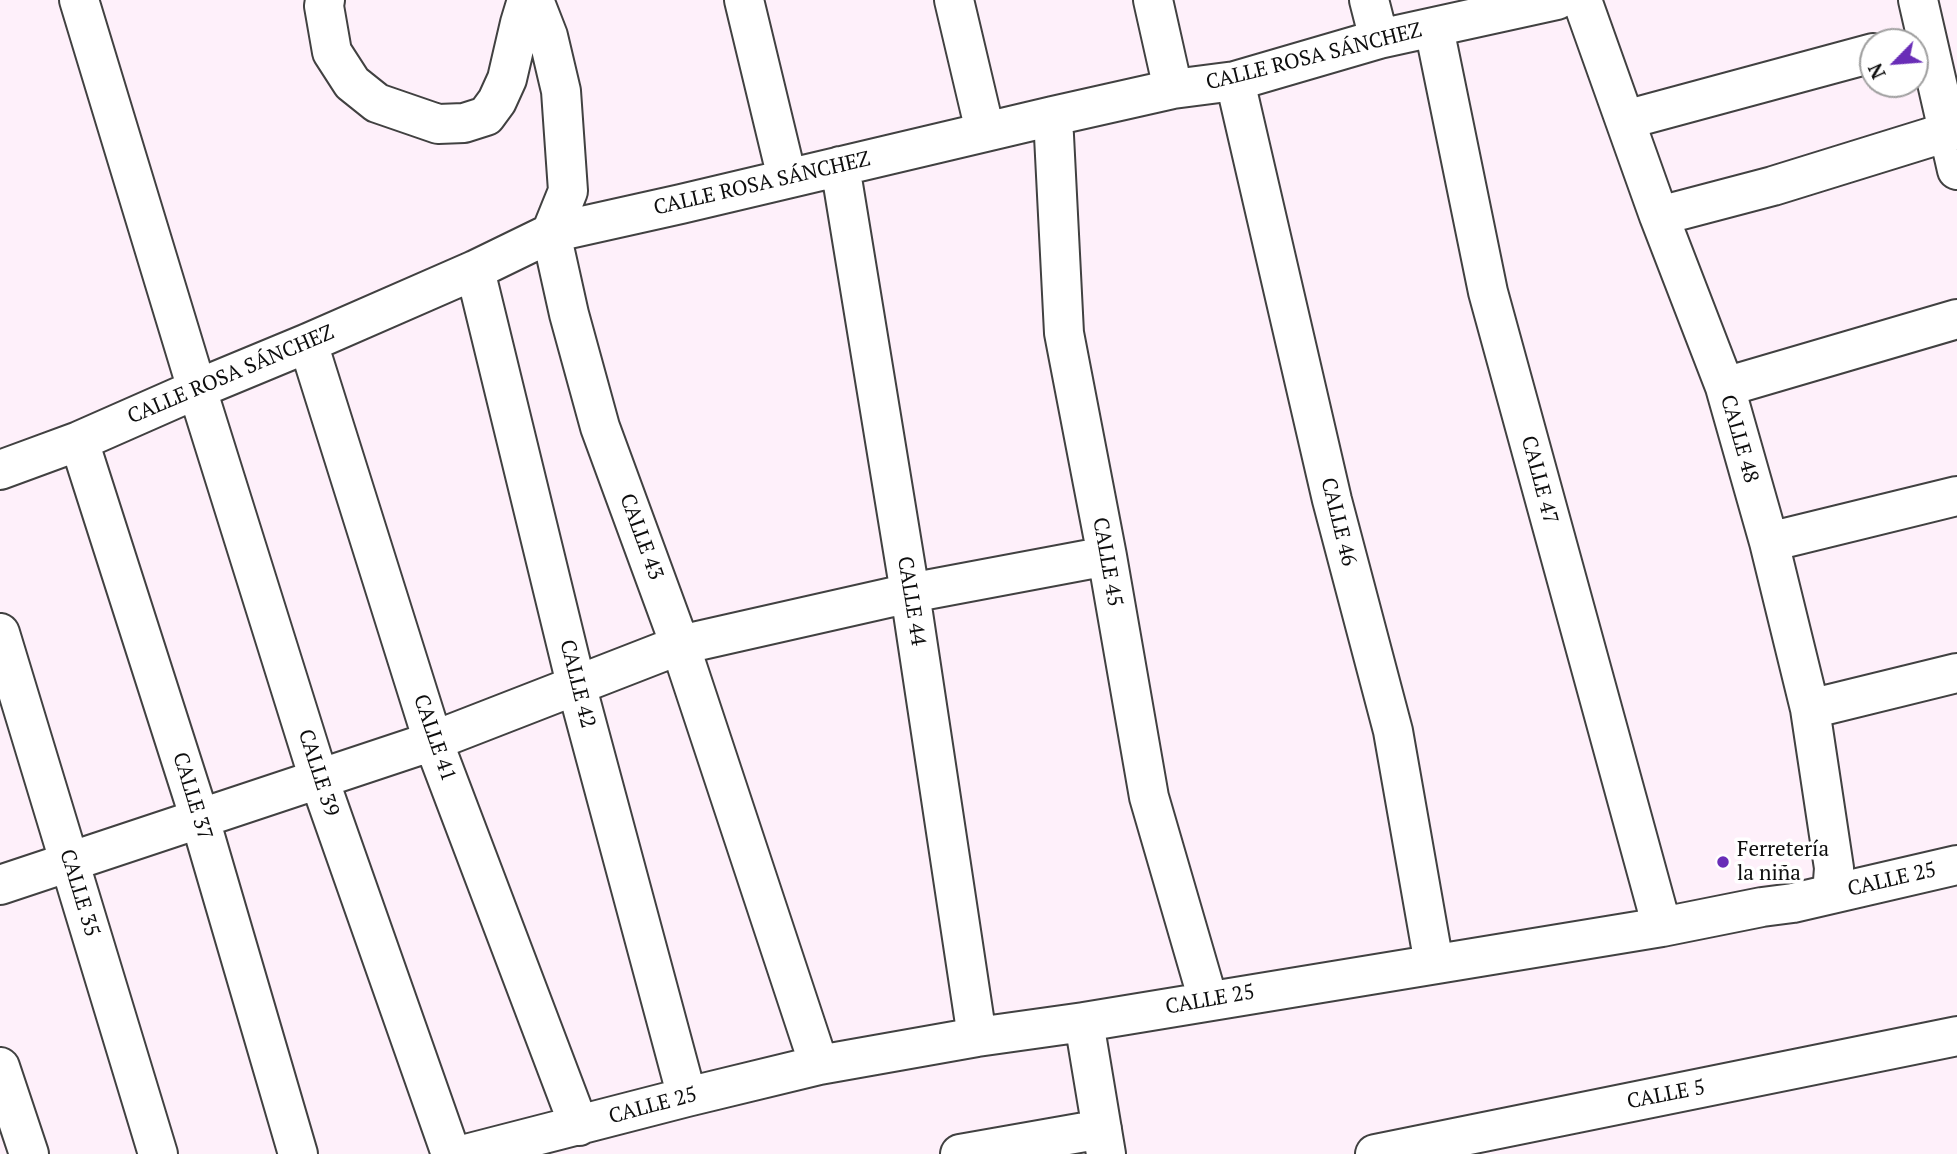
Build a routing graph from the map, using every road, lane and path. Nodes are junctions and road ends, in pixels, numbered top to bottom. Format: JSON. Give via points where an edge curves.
{"nodes":[{"id":1,"x":79,"y":0,"type":"edge"},
{"id":2,"x":325,"y":0,"type":"edge"},
{"id":3,"x":527,"y":0,"type":"edge"},
{"id":4,"x":534,"y":0,"type":"edge"},
{"id":5,"x":744,"y":0,"type":"edge"},
{"id":6,"x":954,"y":0,"type":"edge"},
{"id":7,"x":1153,"y":0,"type":"edge"},
{"id":8,"x":1369,"y":0,"type":"edge"},
{"id":9,"x":1557,"y":0,"type":"edge"},
{"id":10,"x":1582,"y":0,"type":"edge"},
{"id":11,"x":1918,"y":0,"type":"edge"},
{"id":12,"x":1434,"y":28,"type":"junction"},
{"id":13,"x":1920,"y":28,"type":"edge"},
{"id":14,"x":1379,"y":38,"type":"junction"},
{"id":15,"x":1859,"y":57,"type":"edge"},
{"id":16,"x":1929,"y":62,"type":"edge"},
{"id":17,"x":1235,"y":81,"type":"junction"},
{"id":18,"x":1173,"y":89,"type":"junction"},
{"id":19,"x":1053,"y":116,"type":"junction"},
{"id":20,"x":1625,"y":120,"type":"junction"},
{"id":21,"x":1953,"y":130,"type":"edge"},
{"id":22,"x":985,"y":131,"type":"junction"},
{"id":23,"x":840,"y":166,"type":"junction"},
{"id":24,"x":1957,"y":170,"type":"edge"},
{"id":25,"x":787,"y":178,"type":"junction"},
{"id":26,"x":1659,"y":216,"type":"junction"},
{"id":27,"x":551,"y":233,"type":"junction"},
{"id":28,"x":475,"y":270,"type":"junction"},
{"id":29,"x":1957,"y":319,"type":"edge"},
{"id":30,"x":308,"y":343,"type":"junction"},
{"id":31,"x":1725,"y":387,"type":"junction"},
{"id":32,"x":197,"y":389,"type":"junction"},
{"id":33,"x":79,"y":441,"type":"junction"},
{"id":34,"x":0,"y":470,"type":"edge"},
{"id":35,"x":1957,"y":496,"type":"edge"},
{"id":36,"x":1769,"y":542,"type":"junction"},
{"id":37,"x":1107,"y":556,"type":"junction"},
{"id":38,"x":910,"y":593,"type":"junction"},
{"id":39,"x":0,"y":633,"type":"edge"},
{"id":40,"x":680,"y":645,"type":"junction"},
{"id":41,"x":1957,"y":673,"type":"edge"},
{"id":42,"x":576,"y":684,"type":"junction"},
{"id":43,"x":1810,"y":709,"type":"junction"},
{"id":44,"x":433,"y":741,"type":"junction"},
{"id":45,"x":319,"y":779,"type":"junction"},
{"id":46,"x":200,"y":818,"type":"junction"},
{"id":47,"x":69,"y":862,"type":"junction"},
{"id":48,"x":1957,"y":865,"type":"edge"},
{"id":49,"x":0,"y":885,"type":"edge"},
{"id":50,"x":1832,"y":894,"type":"junction"},
{"id":51,"x":1662,"y":928,"type":"junction"},
{"id":52,"x":1434,"y":964,"type":"junction"},
{"id":53,"x":1208,"y":1000,"type":"junction"},
{"id":54,"x":1084,"y":1022,"type":"junction"},
{"id":55,"x":1957,"y":1036,"type":"edge"},
{"id":56,"x":977,"y":1037,"type":"junction"},
{"id":57,"x":819,"y":1065,"type":"junction"},
{"id":58,"x":0,"y":1067,"type":"edge"},
{"id":59,"x":687,"y":1097,"type":"junction"},
{"id":60,"x":579,"y":1126,"type":"junction"},
{"id":61,"x":1104,"y":1142,"type":"edge"},
{"id":62,"x":29,"y":1154,"type":"edge"},
{"id":63,"x":158,"y":1154,"type":"edge"},
{"id":64,"x":298,"y":1154,"type":"edge"},
{"id":65,"x":452,"y":1154,"type":"edge"},
{"id":66,"x":466,"y":1154,"type":"edge"},
{"id":67,"x":960,"y":1154,"type":"edge"},
{"id":68,"x":1375,"y":1154,"type":"edge"}],
"edges":[{"from":1,"to":32,"type":"street","name":"CALLE 39"},
{"from":2,"to":3,"type":"street","via":[[331,52],[352,83],[377,103],[438,124],[486,116],[497,101]]},
{"from":4,"to":27,"type":"street","via":[[561,91],[568,191]]},
{"from":5,"to":25,"type":"street"},
{"from":6,"to":22,"type":"street"},
{"from":7,"to":18,"type":"street"},
{"from":8,"to":14,"type":"street"},
{"from":9,"to":12,"type":"street","name":"CALLE ROSA SÁNCHEZ"},
{"from":10,"to":20,"type":"street","name":"CALLE 48"},
{"from":11,"to":13,"type":"street"},
{"from":12,"to":14,"type":"street","name":"CALLE ROSA SÁNCHEZ"},
{"from":12,"to":51,"type":"street","name":"CALLE 47","via":[[1488,292]]},
{"from":14,"to":17,"type":"street","name":"CALLE ROSA SÁNCHEZ"},
{"from":15,"to":20,"type":"street"},
{"from":16,"to":21,"type":"street"},
{"from":17,"to":18,"type":"street","name":"CALLE ROSA SÁNCHEZ"},
{"from":17,"to":52,"type":"street","name":"CALLE 46","via":[[1332,500],[1393,731]]},
{"from":18,"to":19,"type":"street","name":"CALLE ROSA SÁNCHEZ"},
{"from":19,"to":22,"type":"street","name":"CALLE ROSA SÁNCHEZ"},
{"from":19,"to":37,"type":"street","name":"CALLE 45","via":[[1064,333]]},
{"from":20,"to":26,"type":"street","name":"CALLE 48"},
{"from":21,"to":24,"type":"street"},
{"from":21,"to":26,"type":"street"},
{"from":22,"to":23,"type":"street","name":"CALLE ROSA SÁNCHEZ"},
{"from":23,"to":25,"type":"street","name":"CALLE ROSA SÁNCHEZ"},
{"from":23,"to":38,"type":"street","name":"CALLE 44"},
{"from":25,"to":27,"type":"street","name":"CALLE ROSA SÁNCHEZ"},
{"from":26,"to":31,"type":"street","name":"CALLE 48"},
{"from":27,"to":28,"type":"street","name":"CALLE ROSA SÁNCHEZ"},
{"from":27,"to":40,"type":"street","name":"CALLE 43","via":[[600,427]]},
{"from":28,"to":30,"type":"street","name":"CALLE ROSA SÁNCHEZ"},
{"from":28,"to":42,"type":"street","name":"CALLE 42"},
{"from":29,"to":31,"type":"street"},
{"from":30,"to":32,"type":"street","name":"CALLE ROSA SÁNCHEZ"},
{"from":30,"to":44,"type":"street","name":"CALLE 41"},
{"from":31,"to":36,"type":"street","name":"CALLE 48"},
{"from":32,"to":33,"type":"street","name":"CALLE ROSA SÁNCHEZ"},
{"from":32,"to":45,"type":"street","name":"CALLE 39"},
{"from":33,"to":34,"type":"street","name":"CALLE ROSA SÁNCHEZ"},
{"from":33,"to":46,"type":"street","name":"CALLE 37"},
{"from":35,"to":36,"type":"street"},
{"from":36,"to":43,"type":"street","name":"CALLE 48"},
{"from":37,"to":38,"type":"street"},
{"from":37,"to":53,"type":"street","name":"CALLE 45","via":[[1149,797]]},
{"from":38,"to":40,"type":"street"},
{"from":38,"to":56,"type":"street","name":"CALLE 44"},
{"from":39,"to":47,"type":"street","name":"CALLE 35"},
{"from":40,"to":42,"type":"street"},
{"from":40,"to":57,"type":"street","name":"CALLE 43"},
{"from":41,"to":43,"type":"street"},
{"from":42,"to":44,"type":"street"},
{"from":42,"to":59,"type":"street","name":"CALLE 42"},
{"from":43,"to":50,"type":"street","name":"CALLE 48","via":[[1834,868]]},
{"from":44,"to":45,"type":"street"},
{"from":44,"to":60,"type":"street","name":"CALLE 41"},
{"from":45,"to":46,"type":"street"},
{"from":45,"to":65,"type":"street","name":"CALLE 39"},
{"from":46,"to":47,"type":"street"},
{"from":46,"to":64,"type":"street","name":"CALLE 37"},
{"from":47,"to":49,"type":"street"},
{"from":47,"to":63,"type":"street","name":"CALLE 35"},
{"from":48,"to":50,"type":"street","name":"CALLE 25"},
{"from":50,"to":51,"type":"street","name":"CALLE 25"},
{"from":51,"to":52,"type":"street","name":"CALLE 25"},
{"from":52,"to":53,"type":"street","name":"CALLE 25"},
{"from":53,"to":54,"type":"street","name":"CALLE 25"},
{"from":54,"to":56,"type":"street","name":"CALLE 25"},
{"from":54,"to":61,"type":"street"},
{"from":55,"to":68,"type":"street","name":"CALLE 5"},
{"from":56,"to":57,"type":"street","name":"CALLE 25"},
{"from":57,"to":59,"type":"street","name":"CALLE 25"},
{"from":58,"to":62,"type":"street"},
{"from":59,"to":60,"type":"street","name":"CALLE 25"},
{"from":60,"to":66,"type":"street","name":"CALLE 25"},
{"from":61,"to":67,"type":"street"}]}
